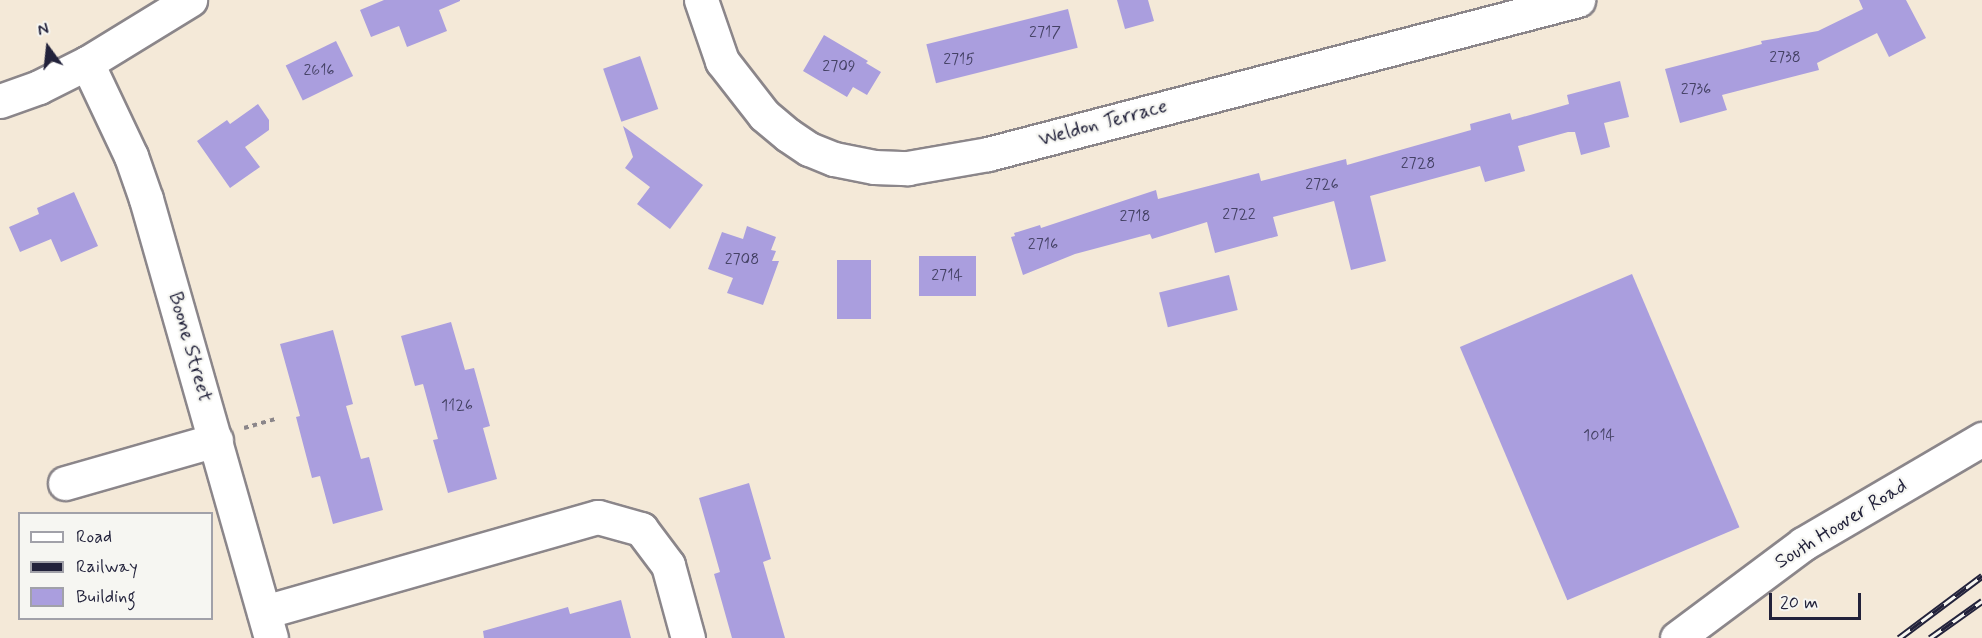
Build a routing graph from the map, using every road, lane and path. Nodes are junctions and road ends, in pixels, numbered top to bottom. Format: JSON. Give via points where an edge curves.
{"nodes":[{"id":1,"x":190,"y":0,"type":"edge"},
{"id":2,"x":701,"y":0,"type":"edge"},
{"id":3,"x":1578,"y":0,"type":"edge"},
{"id":4,"x":87,"y":63,"type":"junction"},
{"id":5,"x":0,"y":101,"type":"edge"},
{"id":6,"x":216,"y":440,"type":"junction"},
{"id":7,"x":1982,"y":440,"type":"edge"},
{"id":8,"x":65,"y":483,"type":"dead end"},
{"id":9,"x":267,"y":625,"type":"edge"},
{"id":10,"x":688,"y":638,"type":"edge"},
{"id":11,"x":1677,"y":638,"type":"edge"}],
"edges":[{"from":1,"to":4,"type":"street"},
{"from":2,"to":3,"type":"street","name":"Weldon Terrace","via":[[722,61],[764,115],[788,135],[834,159],[874,167],[908,168],[988,154]]},
{"from":4,"to":5,"type":"street"},
{"from":4,"to":6,"type":"street","name":"Boone Street","via":[[146,199]]},
{"from":6,"to":8,"type":"street"},
{"from":6,"to":9,"type":"street","name":"Boone Street"},
{"from":7,"to":11,"type":"street","name":"South Hoover Road","via":[[1803,544]]},
{"from":9,"to":10,"type":"street","via":[[598,517],[641,529],[668,565]]}]}
